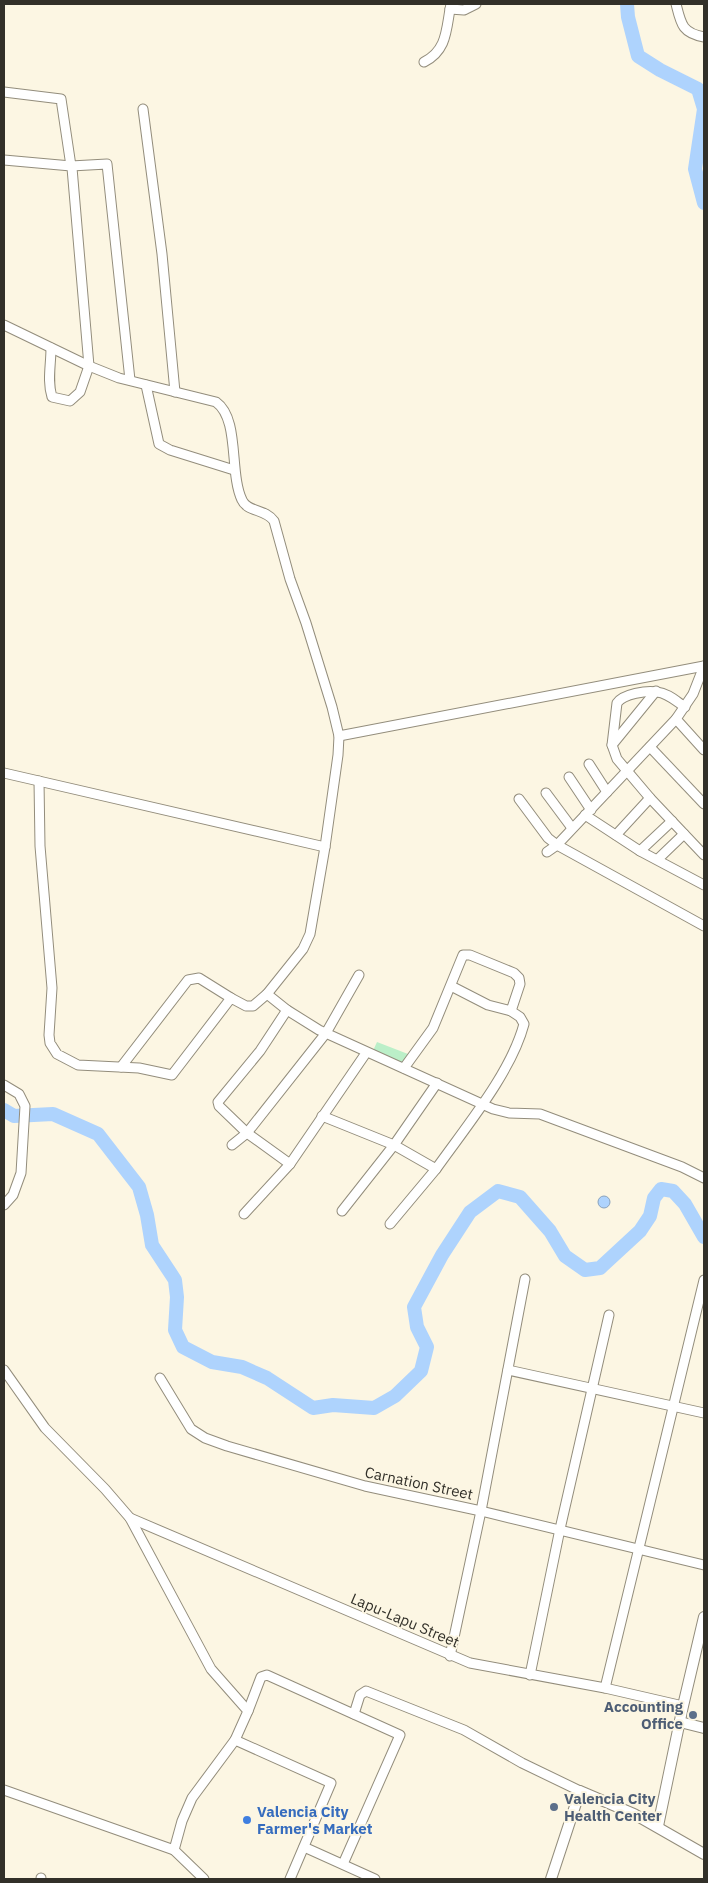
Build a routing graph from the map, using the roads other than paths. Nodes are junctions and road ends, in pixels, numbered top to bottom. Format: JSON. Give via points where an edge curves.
{"nodes":[{"id":1,"x":476,"y":4,"type":"edge"},
{"id":2,"x":676,"y":4,"type":"edge"},
{"id":3,"x":451,"y":7,"type":"edge"},
{"id":4,"x":704,"y":37,"type":"edge"},
{"id":5,"x":424,"y":62,"type":"dead end"},
{"id":6,"x":4,"y":92,"type":"edge"},
{"id":7,"x":143,"y":109,"type":"dead end"},
{"id":8,"x":4,"y":160,"type":"edge"},
{"id":9,"x":71,"y":166,"type":"junction"},
{"id":10,"x":4,"y":325,"type":"edge"},
{"id":11,"x":51,"y":348,"type":"junction"},
{"id":12,"x":89,"y":366,"type":"junction"},
{"id":13,"x":130,"y":380,"type":"junction"},
{"id":14,"x":146,"y":384,"type":"junction"},
{"id":15,"x":175,"y":392,"type":"junction"},
{"id":16,"x":234,"y":470,"type":"junction"},
{"id":17,"x":704,"y":666,"type":"edge"},
{"id":18,"x":656,"y":691,"type":"junction"},
{"id":19,"x":685,"y":707,"type":"junction"},
{"id":20,"x":676,"y":719,"type":"junction"},
{"id":21,"x":339,"y":736,"type":"junction"},
{"id":22,"x":612,"y":745,"type":"junction"},
{"id":23,"x":650,"y":746,"type":"junction"},
{"id":24,"x":704,"y":750,"type":"edge"},
{"id":25,"x":590,"y":764,"type":"dead end"},
{"id":26,"x":627,"y":770,"type":"junction"},
{"id":27,"x":4,"y":773,"type":"edge"},
{"id":28,"x":569,"y":777,"type":"dead end"},
{"id":29,"x":39,"y":781,"type":"junction"},
{"id":30,"x":607,"y":792,"type":"junction"},
{"id":31,"x":546,"y":793,"type":"dead end"},
{"id":32,"x":650,"y":798,"type":"junction"},
{"id":33,"x":519,"y":799,"type":"dead end"},
{"id":34,"x":704,"y":804,"type":"edge"},
{"id":35,"x":588,"y":812,"type":"junction"},
{"id":36,"x":672,"y":821,"type":"junction"},
{"id":37,"x":572,"y":828,"type":"junction"},
{"id":38,"x":684,"y":834,"type":"junction"},
{"id":39,"x":616,"y":835,"type":"junction"},
{"id":40,"x":557,"y":845,"type":"junction"},
{"id":41,"x":325,"y":847,"type":"junction"},
{"id":42,"x":640,"y":851,"type":"junction"},
{"id":43,"x":547,"y":852,"type":"dead end"},
{"id":44,"x":704,"y":855,"type":"edge"},
{"id":45,"x":658,"y":859,"type":"junction"},
{"id":46,"x":704,"y":885,"type":"edge"},
{"id":47,"x":704,"y":926,"type":"edge"},
{"id":48,"x":359,"y":975,"type":"dead end"},
{"id":49,"x":451,"y":986,"type":"junction"},
{"id":50,"x":267,"y":994,"type":"junction"},
{"id":51,"x":231,"y":998,"type":"junction"},
{"id":52,"x":287,"y":1010,"type":"junction"},
{"id":53,"x":511,"y":1011,"type":"junction"},
{"id":54,"x":326,"y":1033,"type":"junction"},
{"id":55,"x":366,"y":1053,"type":"junction"},
{"id":56,"x":121,"y":1067,"type":"junction"},
{"id":57,"x":404,"y":1068,"type":"junction"},
{"id":58,"x":437,"y":1083,"type":"junction"},
{"id":59,"x":4,"y":1085,"type":"edge"},
{"id":60,"x":481,"y":1104,"type":"junction"},
{"id":61,"x":322,"y":1116,"type":"junction"},
{"id":62,"x":247,"y":1133,"type":"junction"},
{"id":63,"x":232,"y":1145,"type":"dead end"},
{"id":64,"x":394,"y":1145,"type":"junction"},
{"id":65,"x":290,"y":1164,"type":"junction"},
{"id":66,"x":436,"y":1170,"type":"junction"},
{"id":67,"x":704,"y":1178,"type":"edge"},
{"id":68,"x":4,"y":1206,"type":"edge"},
{"id":69,"x":342,"y":1211,"type":"dead end"},
{"id":70,"x":244,"y":1214,"type":"dead end"},
{"id":71,"x":390,"y":1224,"type":"dead end"},
{"id":72,"x":525,"y":1279,"type":"dead end"},
{"id":73,"x":704,"y":1280,"type":"edge"},
{"id":74,"x":609,"y":1315,"type":"dead end"},
{"id":75,"x":4,"y":1370,"type":"edge"},
{"id":76,"x":508,"y":1370,"type":"junction"},
{"id":77,"x":160,"y":1378,"type":"dead end"},
{"id":78,"x":592,"y":1387,"type":"junction"},
{"id":79,"x":675,"y":1405,"type":"junction"},
{"id":80,"x":704,"y":1413,"type":"edge"},
{"id":81,"x":481,"y":1511,"type":"junction"},
{"id":82,"x":130,"y":1518,"type":"junction"},
{"id":83,"x":560,"y":1529,"type":"junction"},
{"id":84,"x":639,"y":1548,"type":"junction"},
{"id":85,"x":704,"y":1565,"type":"edge"},
{"id":86,"x":704,"y":1617,"type":"edge"},
{"id":87,"x":450,"y":1656,"type":"junction"},
{"id":88,"x":530,"y":1675,"type":"junction"},
{"id":89,"x":605,"y":1688,"type":"junction"},
{"id":90,"x":682,"y":1706,"type":"junction"},
{"id":91,"x":248,"y":1711,"type":"junction"},
{"id":92,"x":354,"y":1714,"type":"junction"},
{"id":93,"x":680,"y":1722,"type":"junction"},
{"id":94,"x":704,"y":1728,"type":"edge"},
{"id":95,"x":234,"y":1740,"type":"junction"},
{"id":96,"x":4,"y":1790,"type":"edge"},
{"id":97,"x":580,"y":1790,"type":"junction"},
{"id":98,"x":658,"y":1826,"type":"junction"},
{"id":99,"x":304,"y":1847,"type":"junction"},
{"id":100,"x":174,"y":1850,"type":"junction"},
{"id":101,"x":704,"y":1854,"type":"edge"},
{"id":102,"x":343,"y":1864,"type":"junction"},
{"id":103,"x":204,"y":1879,"type":"edge"},
{"id":104,"x":290,"y":1879,"type":"edge"},
{"id":105,"x":375,"y":1879,"type":"edge"},
{"id":106,"x":550,"y":1879,"type":"edge"}],
"edges":[{"from":1,"to":3,"type":"street","via":[[464,10]]},
{"from":2,"to":4,"type":"street","via":[[680,20],[689,34]]},
{"from":3,"to":5,"type":"street","via":[[442,48],[436,56]]},
{"from":6,"to":9,"type":"street","via":[[61,99]]},
{"from":7,"to":15,"type":"street","via":[[162,254]]},
{"from":8,"to":9,"type":"street"},
{"from":9,"to":12,"type":"street"},
{"from":9,"to":13,"type":"street","via":[[107,164]]},
{"from":10,"to":11,"type":"street"},
{"from":11,"to":12,"type":"street"},
{"from":11,"to":12,"type":"street","via":[[48,384],[52,397],[70,401],[80,392]]},
{"from":12,"to":13,"type":"street"},
{"from":13,"to":14,"type":"street"},
{"from":14,"to":15,"type":"street"},
{"from":14,"to":16,"type":"street","via":[[159,444]]},
{"from":15,"to":16,"type":"street","via":[[223,406],[229,424]]},
{"from":16,"to":21,"type":"street","via":[[243,503],[267,513],[274,521]]},
{"from":17,"to":19,"type":"street"},
{"from":17,"to":21,"type":"street"},
{"from":18,"to":19,"type":"street"},
{"from":18,"to":22,"type":"street"},
{"from":18,"to":22,"type":"street","via":[[619,700]]},
{"from":19,"to":20,"type":"street"},
{"from":20,"to":23,"type":"street"},
{"from":20,"to":24,"type":"street"},
{"from":21,"to":41,"type":"street"},
{"from":22,"to":26,"type":"street","via":[[617,759]]},
{"from":23,"to":26,"type":"street"},
{"from":23,"to":34,"type":"street"},
{"from":25,"to":30,"type":"street"},
{"from":26,"to":30,"type":"street"},
{"from":26,"to":32,"type":"street"},
{"from":27,"to":29,"type":"street"},
{"from":28,"to":35,"type":"street"},
{"from":29,"to":41,"type":"street"},
{"from":29,"to":56,"type":"street","via":[[40,846],[52,988],[50,1044],[57,1054],[78,1065]]},
{"from":30,"to":35,"type":"street"},
{"from":31,"to":37,"type":"street"},
{"from":32,"to":36,"type":"street"},
{"from":32,"to":39,"type":"street"},
{"from":33,"to":40,"type":"street"},
{"from":35,"to":37,"type":"street"},
{"from":35,"to":39,"type":"street"},
{"from":36,"to":38,"type":"street"},
{"from":36,"to":42,"type":"street"},
{"from":37,"to":40,"type":"street"},
{"from":38,"to":44,"type":"street"},
{"from":38,"to":45,"type":"street"},
{"from":39,"to":42,"type":"street"},
{"from":40,"to":43,"type":"street"},
{"from":40,"to":47,"type":"street"},
{"from":41,"to":50,"type":"street","via":[[310,934],[303,949]]},
{"from":42,"to":45,"type":"street"},
{"from":45,"to":46,"type":"street"},
{"from":48,"to":54,"type":"street"},
{"from":49,"to":53,"type":"street","via":[[488,1005]]},
{"from":49,"to":53,"type":"street","via":[[462,957],[467,954],[475,956],[519,978]]},
{"from":49,"to":57,"type":"street","via":[[433,1028]]},
{"from":50,"to":51,"type":"street","via":[[250,1007]]},
{"from":50,"to":52,"type":"street"},
{"from":51,"to":56,"type":"street","via":[[172,1075]]},
{"from":51,"to":56,"type":"street","via":[[199,978],[188,980]]},
{"from":52,"to":54,"type":"street"},
{"from":52,"to":62,"type":"street","via":[[260,1051],[218,1102]]},
{"from":53,"to":60,"type":"street","via":[[523,1022],[523,1028],[510,1059]]},
{"from":54,"to":55,"type":"street"},
{"from":54,"to":62,"type":"street"},
{"from":55,"to":57,"type":"street"},
{"from":55,"to":61,"type":"street"},
{"from":57,"to":58,"type":"street"},
{"from":58,"to":60,"type":"street"},
{"from":58,"to":64,"type":"street"},
{"from":59,"to":68,"type":"street","via":[[19,1094],[26,1106],[21,1173],[13,1195]]},
{"from":60,"to":66,"type":"street"},
{"from":60,"to":67,"type":"street","via":[[510,1113],[540,1114]]},
{"from":61,"to":64,"type":"street"},
{"from":61,"to":65,"type":"street"},
{"from":62,"to":63,"type":"street"},
{"from":62,"to":65,"type":"street"},
{"from":64,"to":66,"type":"street"},
{"from":64,"to":69,"type":"street"},
{"from":65,"to":70,"type":"street"},
{"from":66,"to":71,"type":"street"},
{"from":72,"to":76,"type":"street"},
{"from":73,"to":79,"type":"street"},
{"from":74,"to":78,"type":"street"},
{"from":75,"to":82,"type":"street","via":[[45,1428]]},
{"from":76,"to":78,"type":"street"},
{"from":76,"to":81,"type":"street"},
{"from":77,"to":81,"type":"street","name":"Carnation Street","via":[[191,1429],[205,1438],[365,1486]]},
{"from":78,"to":79,"type":"street"},
{"from":78,"to":83,"type":"street"},
{"from":79,"to":80,"type":"street"},
{"from":79,"to":84,"type":"street"},
{"from":81,"to":83,"type":"street","name":"Carnation Street"},
{"from":81,"to":87,"type":"street"},
{"from":82,"to":87,"type":"street","name":"Lapu-Lapu Street"},
{"from":82,"to":91,"type":"street","via":[[211,1668]]},
{"from":83,"to":84,"type":"street","name":"Carnation Street"},
{"from":83,"to":88,"type":"street"},
{"from":84,"to":85,"type":"street","name":"Carnation Street"},
{"from":84,"to":89,"type":"street"},
{"from":86,"to":90,"type":"street"},
{"from":87,"to":88,"type":"street","name":"Lapu-Lapu Street","via":[[479,1666]]},
{"from":88,"to":89,"type":"street","name":"Lapu-Lapu Street"},
{"from":89,"to":90,"type":"street","name":"Lapu-Lapu Street"},
{"from":90,"to":93,"type":"street"},
{"from":91,"to":92,"type":"street","via":[[261,1677],[267,1675]]},
{"from":91,"to":95,"type":"street"},
{"from":92,"to":97,"type":"street","via":[[360,1695],[366,1691],[446,1722]]},
{"from":92,"to":102,"type":"street","via":[[399,1734],[401,1738]]},
{"from":93,"to":94,"type":"street"},
{"from":93,"to":98,"type":"street"},
{"from":95,"to":99,"type":"street","via":[[331,1782]]},
{"from":95,"to":100,"type":"street","via":[[192,1798]]},
{"from":96,"to":100,"type":"street"},
{"from":97,"to":98,"type":"street"},
{"from":97,"to":106,"type":"street"},
{"from":98,"to":101,"type":"street"},
{"from":99,"to":102,"type":"street"},
{"from":99,"to":104,"type":"street"},
{"from":100,"to":103,"type":"street"},
{"from":102,"to":105,"type":"street"}]}
